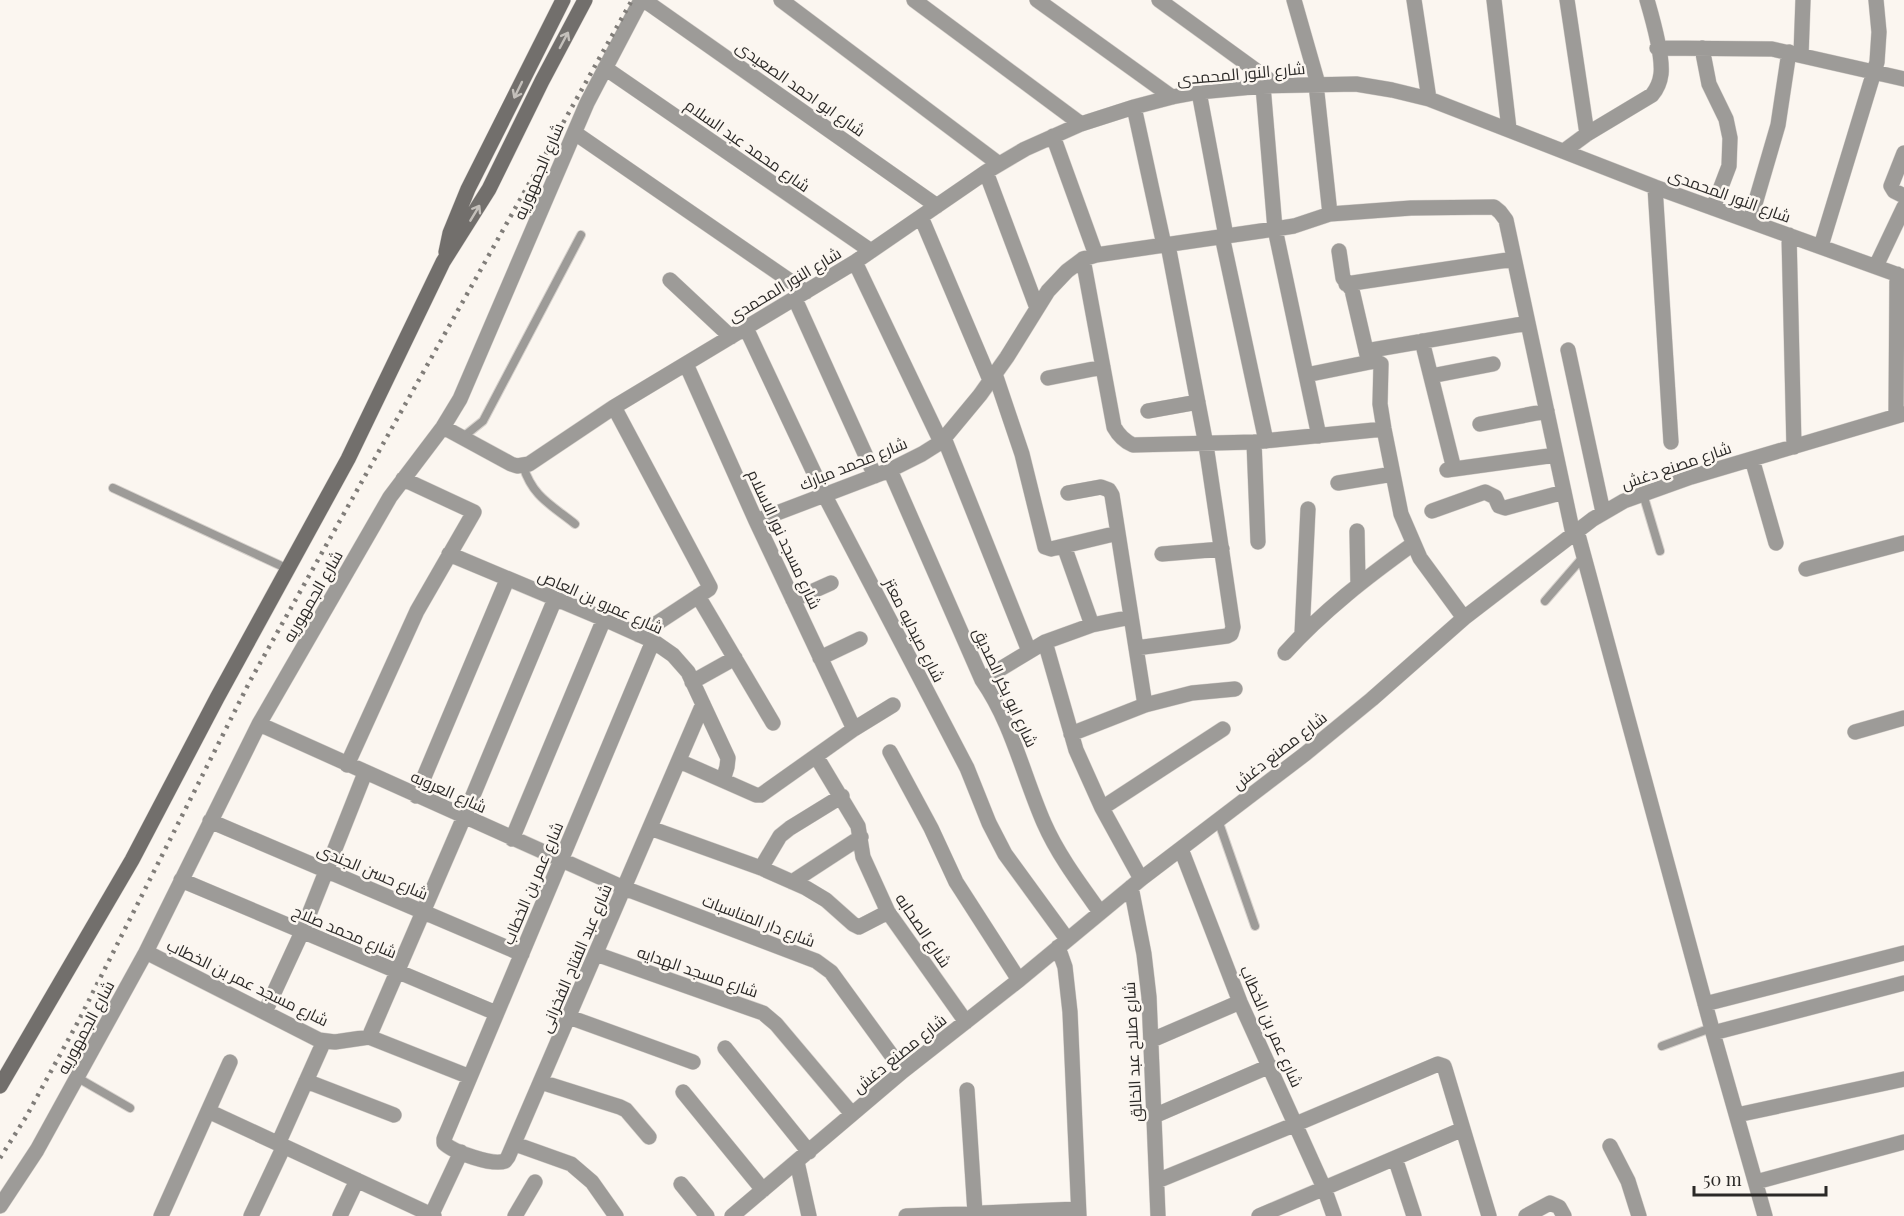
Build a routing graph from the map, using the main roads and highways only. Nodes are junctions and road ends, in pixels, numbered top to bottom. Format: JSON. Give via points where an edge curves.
{"nodes":[{"id":1,"x":562,"y":2,"type":"edge"},
{"id":2,"x":582,"y":6,"type":"edge"},
{"id":3,"x":443,"y":262,"type":"junction"},
{"id":4,"x":0,"y":1086,"type":"edge"}],
"edges":[{"from":1,"to":2,"type":"main road"},
{"from":1,"to":3,"type":"main road","name":"شارع الجمهوريه","one_way":true,"via":[[464,200]]},
{"from":3,"to":2,"type":"main road","name":"شارع الجمهوريه","one_way":true,"via":[[489,189]]},
{"from":3,"to":4,"type":"main road","name":"شارع الجمهوريه","via":[[348,459],[132,860]]}]}
